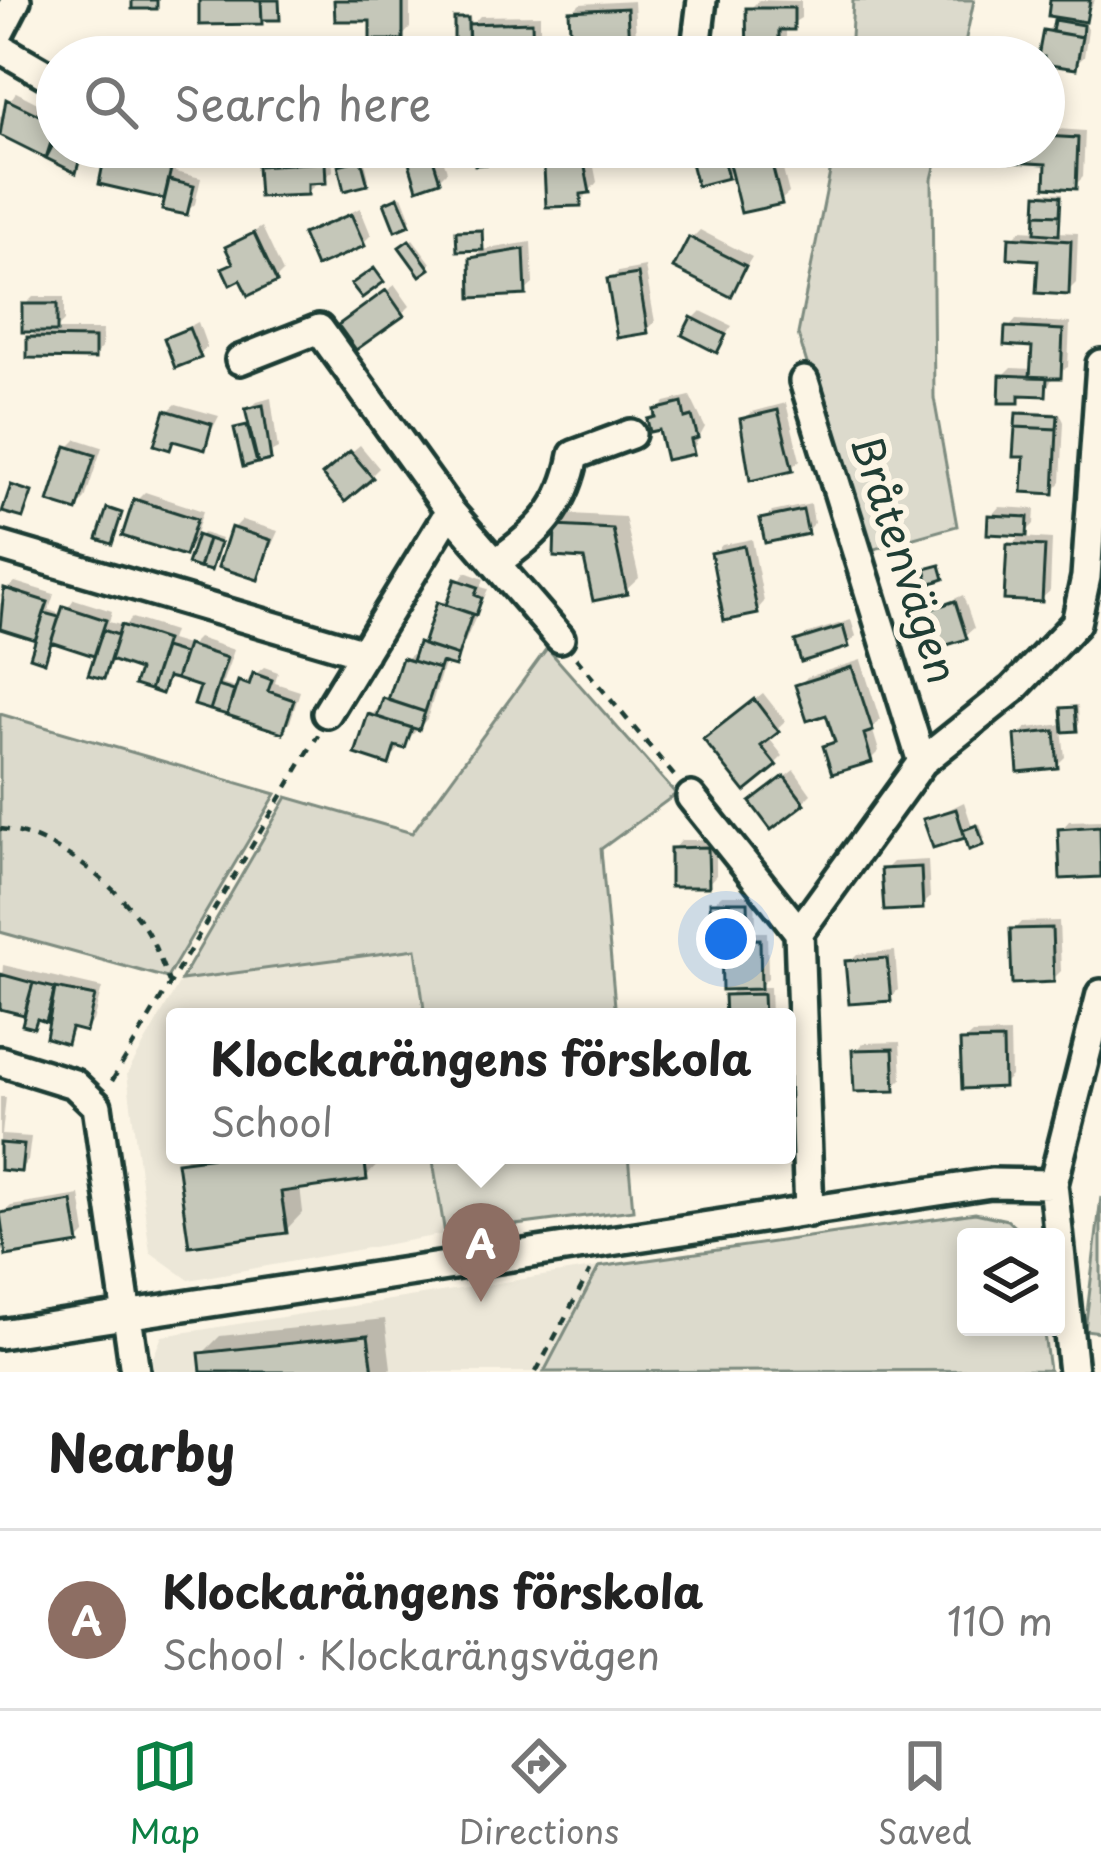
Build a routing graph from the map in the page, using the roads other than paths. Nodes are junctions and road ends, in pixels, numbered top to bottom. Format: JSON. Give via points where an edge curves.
{"nodes":[{"id":1,"x":16,"y":0,"type":"edge"},
{"id":2,"x":701,"y":0,"type":"edge"},
{"id":3,"x":0,"y":31,"type":"edge"},
{"id":4,"x":697,"y":36,"type":"edge"},
{"id":5,"x":0,"y":48,"type":"edge"},
{"id":6,"x":36,"y":69,"type":"edge"},
{"id":7,"x":240,"y":360,"type":"dead end"},
{"id":8,"x":1101,"y":364,"type":"edge"},
{"id":9,"x":804,"y":381,"type":"dead end"},
{"id":10,"x":631,"y":434,"type":"dead end"},
{"id":11,"x":450,"y":511,"type":"junction"},
{"id":12,"x":0,"y":546,"type":"edge"},
{"id":13,"x":495,"y":563,"type":"junction"},
{"id":14,"x":1088,"y":628,"type":"edge"},
{"id":15,"x":560,"y":638,"type":"road end"},
{"id":16,"x":364,"y":653,"type":"junction"},
{"id":17,"x":327,"y":713,"type":"road end"},
{"id":18,"x":922,"y":762,"type":"junction"},
{"id":19,"x":691,"y":796,"type":"road end"},
{"id":20,"x":799,"y":932,"type":"junction"},
{"id":21,"x":1101,"y":994,"type":"edge"},
{"id":22,"x":0,"y":1061,"type":"edge"},
{"id":23,"x":1053,"y":1184,"type":"junction"},
{"id":24,"x":809,"y":1212,"type":"junction"},
{"id":25,"x":126,"y":1316,"type":"junction"},
{"id":26,"x":0,"y":1334,"type":"edge"},
{"id":27,"x":135,"y":1372,"type":"edge"},
{"id":28,"x":1073,"y":1372,"type":"edge"}],
"edges":[{"from":1,"to":3,"type":"street"},
{"from":2,"to":4,"type":"street"},
{"from":5,"to":6,"type":"street"},
{"from":7,"to":11,"type":"street","via":[[319,329]]},
{"from":8,"to":14,"type":"street","name":"Bråtenvägen"},
{"from":9,"to":18,"type":"street","name":"Bråtenvägen"},
{"from":10,"to":13,"type":"street","via":[[574,455],[552,517]]},
{"from":11,"to":13,"type":"street"},
{"from":11,"to":16,"type":"street"},
{"from":12,"to":16,"type":"street"},
{"from":13,"to":15,"type":"street"},
{"from":14,"to":18,"type":"street","name":"Bråtenvägen"},
{"from":16,"to":17,"type":"street"},
{"from":18,"to":20,"type":"street","name":"Bråtenvägen"},
{"from":19,"to":20,"type":"street"},
{"from":20,"to":24,"type":"street"},
{"from":21,"to":23,"type":"street"},
{"from":22,"to":25,"type":"street","via":[[74,1084],[96,1105]]},
{"from":23,"to":24,"type":"street","via":[[991,1183]]},
{"from":23,"to":28,"type":"street"},
{"from":24,"to":25,"type":"street"},
{"from":25,"to":26,"type":"street"},
{"from":25,"to":27,"type":"street"}]}
